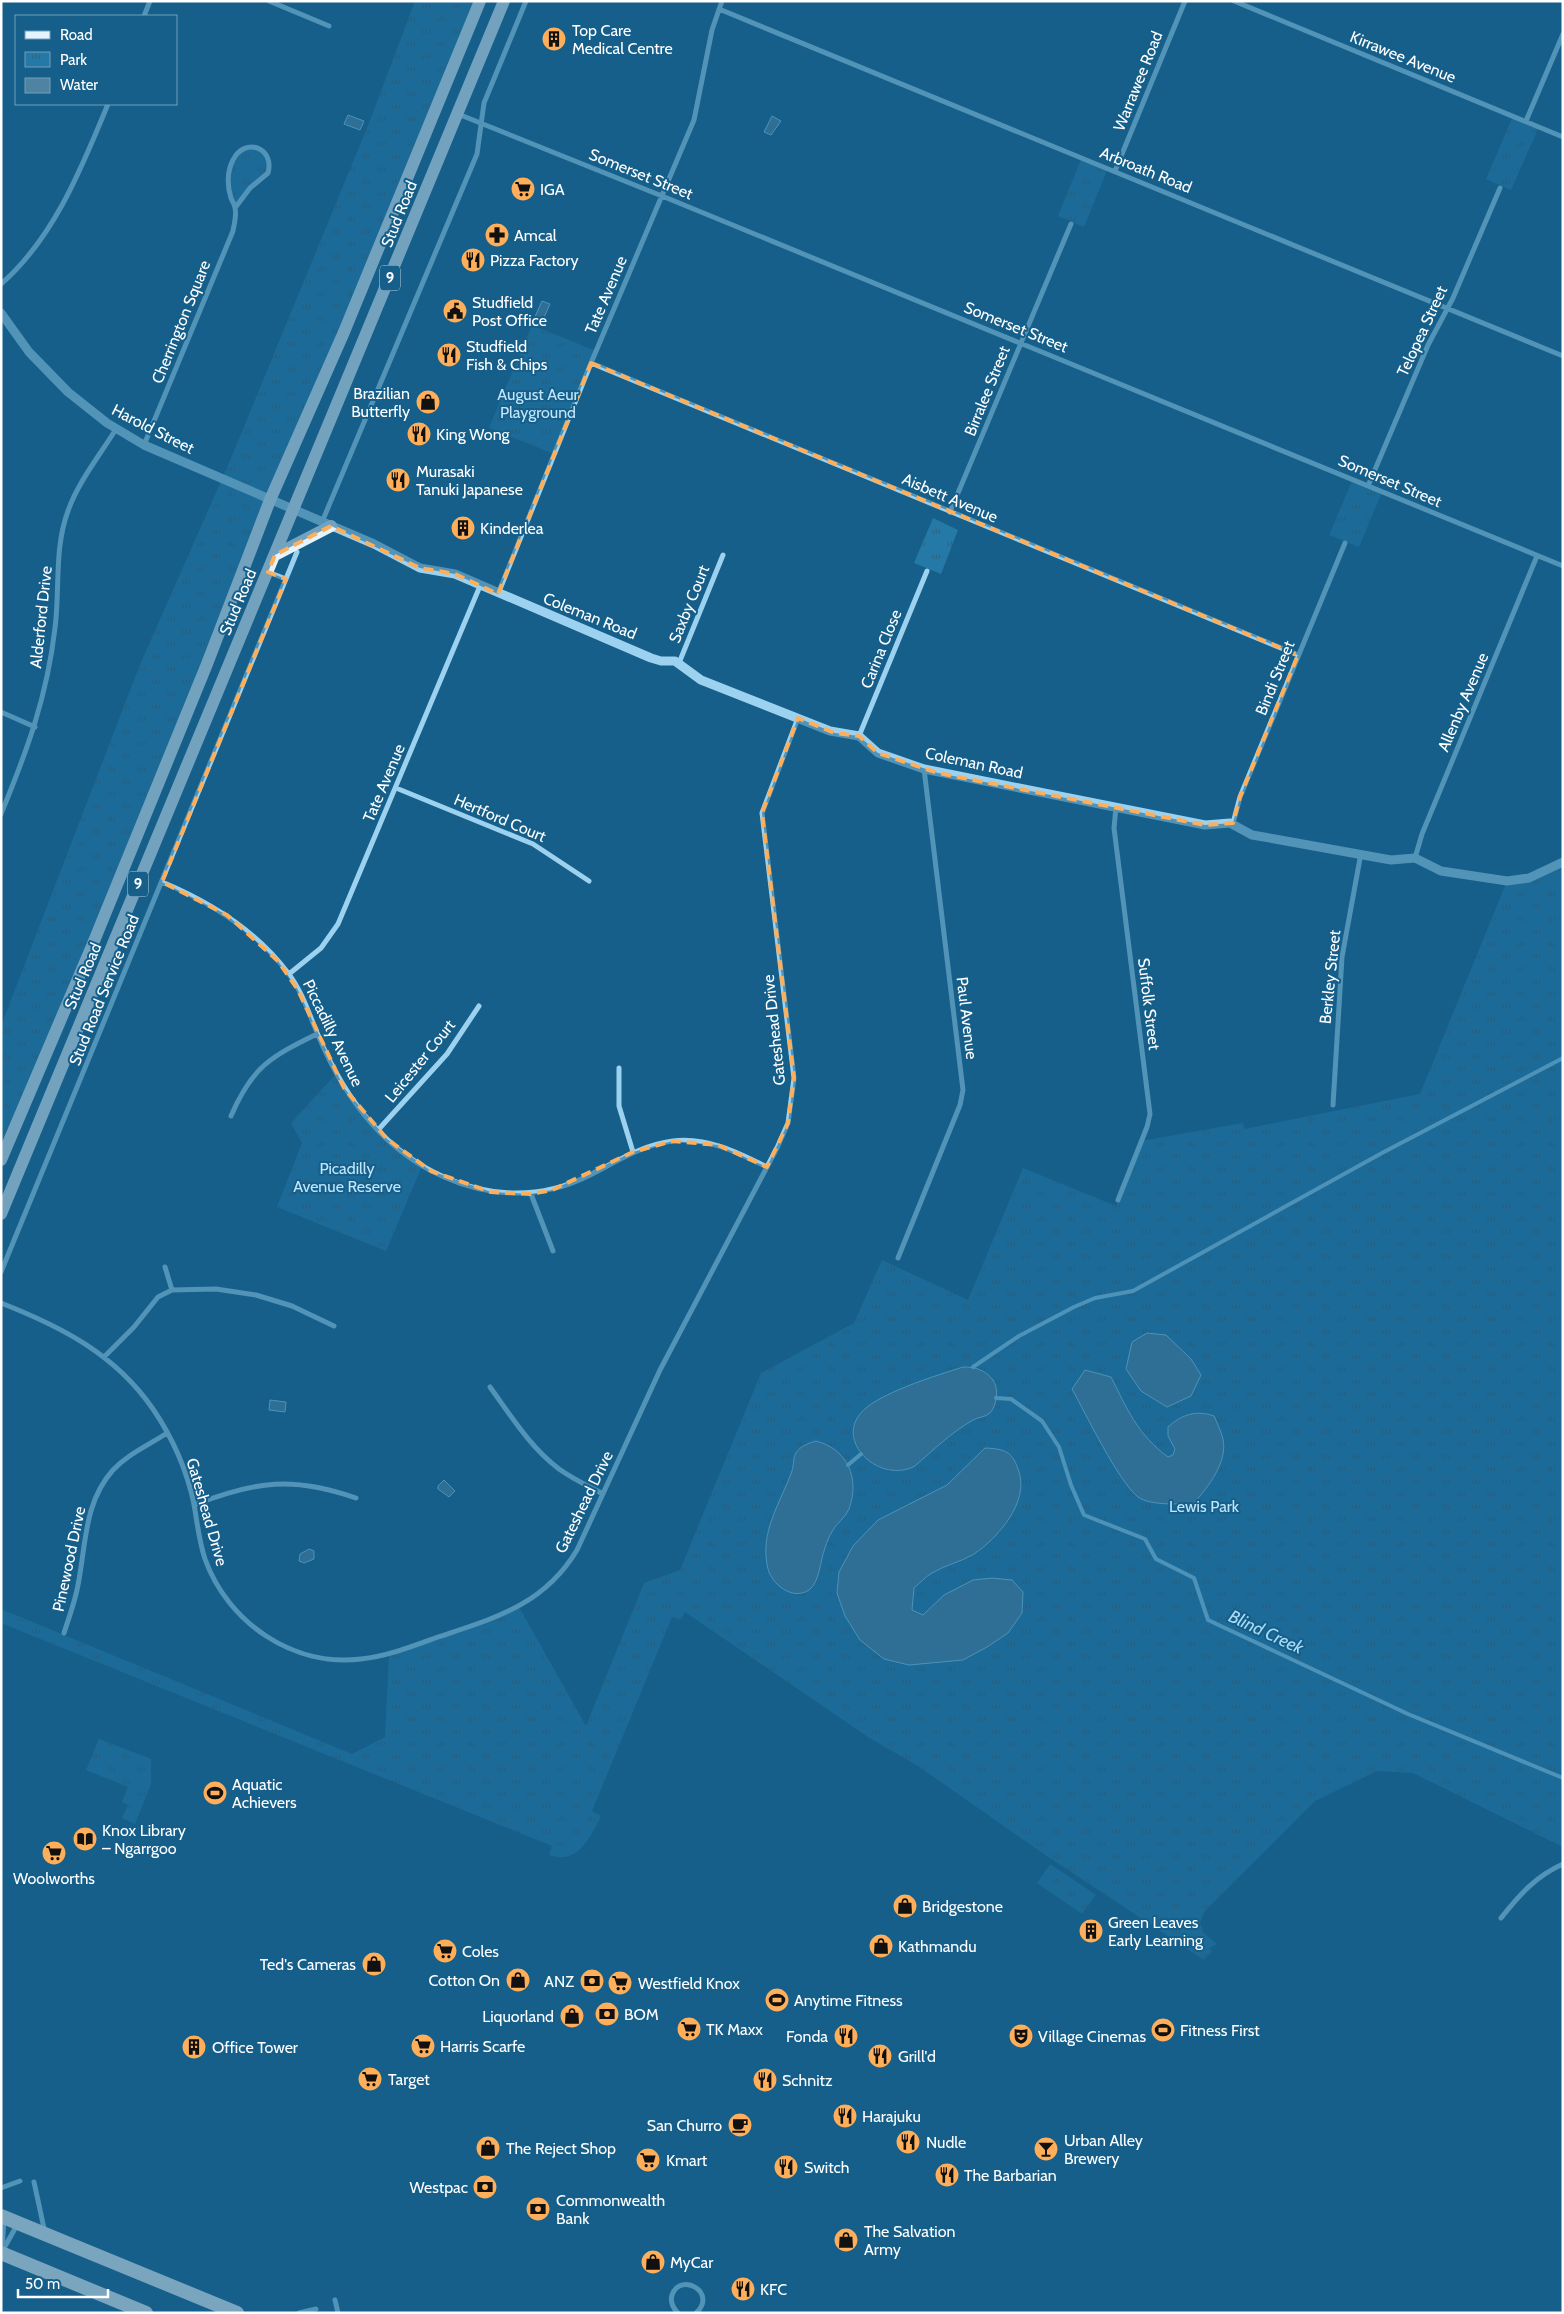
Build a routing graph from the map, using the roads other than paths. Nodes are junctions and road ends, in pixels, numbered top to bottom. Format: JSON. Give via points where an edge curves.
{"nodes":[{"id":1,"x":150,"y":1,"type":"edge"},
{"id":2,"x":269,"y":1,"type":"edge"},
{"id":3,"x":480,"y":1,"type":"edge"},
{"id":4,"x":504,"y":1,"type":"edge"},
{"id":5,"x":526,"y":1,"type":"edge"},
{"id":6,"x":722,"y":1,"type":"edge"},
{"id":7,"x":1185,"y":1,"type":"edge"},
{"id":8,"x":1234,"y":1,"type":"edge"},
{"id":9,"x":719,"y":9,"type":"junction"},
{"id":10,"x":144,"y":15,"type":"edge"},
{"id":11,"x":329,"y":26,"type":"dead end"},
{"id":12,"x":1563,"y":34,"type":"edge"},
{"id":13,"x":108,"y":105,"type":"edge"},
{"id":14,"x":458,"y":114,"type":"junction"},
{"id":15,"x":1526,"y":122,"type":"junction"},
{"id":16,"x":481,"y":124,"type":"junction"},
{"id":17,"x":1563,"y":137,"type":"edge"},
{"id":18,"x":1115,"y":171,"type":"junction"},
{"id":19,"x":1500,"y":188,"type":"dead end"},
{"id":20,"x":662,"y":196,"type":"junction"},
{"id":21,"x":235,"y":208,"type":"junction"},
{"id":22,"x":1070,"y":224,"type":"dead end"},
{"id":23,"x":1,"y":284,"type":"edge"},
{"id":24,"x":1447,"y":308,"type":"junction"},
{"id":25,"x":1,"y":313,"type":"edge"},
{"id":26,"x":1020,"y":343,"type":"junction"},
{"id":27,"x":1563,"y":356,"type":"edge"},
{"id":28,"x":591,"y":363,"type":"junction"},
{"id":29,"x":116,"y":429,"type":"junction"},
{"id":30,"x":144,"y":445,"type":"junction"},
{"id":31,"x":1368,"y":486,"type":"junction"},
{"id":32,"x":270,"y":500,"type":"junction"},
{"id":33,"x":294,"y":510,"type":"junction"},
{"id":34,"x":950,"y":512,"type":"junction"},
{"id":35,"x":326,"y":524,"type":"junction"},
{"id":36,"x":1345,"y":543,"type":"dead end"},
{"id":37,"x":297,"y":552,"type":"dead end"},
{"id":38,"x":275,"y":555,"type":"junction"},
{"id":39,"x":723,"y":555,"type":"dead end"},
{"id":40,"x":1537,"y":556,"type":"junction"},
{"id":41,"x":1563,"y":566,"type":"edge"},
{"id":42,"x":927,"y":571,"type":"dead end"},
{"id":43,"x":268,"y":572,"type":"junction"},
{"id":44,"x":286,"y":580,"type":"junction"},
{"id":45,"x":480,"y":586,"type":"junction"},
{"id":46,"x":498,"y":594,"type":"junction"},
{"id":47,"x":1298,"y":655,"type":"junction"},
{"id":48,"x":679,"y":663,"type":"junction"},
{"id":49,"x":1,"y":712,"type":"edge"},
{"id":50,"x":798,"y":718,"type":"junction"},
{"id":51,"x":35,"y":727,"type":"junction"},
{"id":52,"x":859,"y":736,"type":"junction"},
{"id":53,"x":924,"y":769,"type":"junction"},
{"id":54,"x":396,"y":788,"type":"junction"},
{"id":55,"x":1116,"y":807,"type":"junction"},
{"id":56,"x":1,"y":814,"type":"edge"},
{"id":57,"x":1233,"y":823,"type":"junction"},
{"id":58,"x":1360,"y":853,"type":"junction"},
{"id":59,"x":1415,"y":858,"type":"junction"},
{"id":60,"x":1563,"y":862,"type":"edge"},
{"id":61,"x":589,"y":881,"type":"dead end"},
{"id":62,"x":162,"y":882,"type":"junction"},
{"id":63,"x":289,"y":974,"type":"junction"},
{"id":64,"x":479,"y":1006,"type":"dead end"},
{"id":65,"x":317,"y":1034,"type":"junction"},
{"id":66,"x":619,"y":1068,"type":"dead end"},
{"id":67,"x":1333,"y":1105,"type":"dead end"},
{"id":68,"x":231,"y":1116,"type":"dead end"},
{"id":69,"x":378,"y":1130,"type":"junction"},
{"id":70,"x":633,"y":1152,"type":"junction"},
{"id":71,"x":1,"y":1160,"type":"edge"},
{"id":72,"x":767,"y":1167,"type":"junction"},
{"id":73,"x":531,"y":1194,"type":"junction"},
{"id":74,"x":1118,"y":1200,"type":"dead end"},
{"id":75,"x":1,"y":1214,"type":"edge"},
{"id":76,"x":553,"y":1251,"type":"dead end"},
{"id":77,"x":898,"y":1258,"type":"dead end"},
{"id":78,"x":165,"y":1267,"type":"dead end"},
{"id":79,"x":1,"y":1272,"type":"edge"},
{"id":80,"x":172,"y":1290,"type":"junction"},
{"id":81,"x":1,"y":1303,"type":"edge"},
{"id":82,"x":334,"y":1326,"type":"dead end"},
{"id":83,"x":104,"y":1357,"type":"junction"},
{"id":84,"x":490,"y":1387,"type":"dead end"},
{"id":85,"x":167,"y":1433,"type":"junction"},
{"id":86,"x":602,"y":1494,"type":"junction"},
{"id":87,"x":356,"y":1498,"type":"dead end"},
{"id":88,"x":194,"y":1505,"type":"junction"},
{"id":89,"x":64,"y":1633,"type":"dead end"},
{"id":90,"x":1563,"y":1864,"type":"edge"},
{"id":91,"x":1501,"y":1918,"type":"dead end"},
{"id":92,"x":20,"y":2181,"type":"dead end"},
{"id":93,"x":34,"y":2182,"type":"dead end"},
{"id":94,"x":1,"y":2188,"type":"edge"},
{"id":95,"x":2,"y":2217,"type":"edge"},
{"id":96,"x":18,"y":2223,"type":"junction"},
{"id":97,"x":46,"y":2234,"type":"junction"},
{"id":98,"x":1,"y":2253,"type":"edge"},
{"id":99,"x":335,"y":2300,"type":"dead end"},
{"id":100,"x":673,"y":2306,"type":"junction"},
{"id":101,"x":316,"y":2309,"type":"dead end"},
{"id":102,"x":146,"y":2313,"type":"edge"},
{"id":103,"x":238,"y":2313,"type":"edge"},
{"id":104,"x":299,"y":2313,"type":"edge"},
{"id":105,"x":338,"y":2313,"type":"edge"},
{"id":106,"x":671,"y":2313,"type":"edge"},
{"id":107,"x":678,"y":2313,"type":"edge"},
{"id":108,"x":696,"y":2313,"type":"edge"}],
"edges":[{"from":1,"to":10,"type":"street"},
{"from":2,"to":11,"type":"street"},
{"from":3,"to":32,"type":"main road","name":"Stud Road","number":"9","via":[[344,332]]},
{"from":4,"to":14,"type":"main road","name":"Stud Road","number":"9"},
{"from":5,"to":16,"type":"street","via":[[484,103]]},
{"from":6,"to":9,"type":"street","name":"Tate Avenue"},
{"from":7,"to":18,"type":"street","name":"Warrawee Road"},
{"from":8,"to":15,"type":"street","name":"Kirrawee Avenue"},
{"from":9,"to":18,"type":"street","name":"Arbroath Road"},
{"from":9,"to":20,"type":"street","name":"Tate Avenue","via":[[696,111]]},
{"from":12,"to":15,"type":"street"},
{"from":13,"to":23,"type":"street","via":[[60,206],[26,259]]},
{"from":14,"to":16,"type":"street","name":"Somerset Street"},
{"from":14,"to":33,"type":"main road","name":"Stud Road","number":"9"},
{"from":15,"to":17,"type":"street","name":"Kirrawee Avenue"},
{"from":16,"to":20,"type":"street","name":"Somerset Street"},
{"from":16,"to":35,"type":"street","via":[[477,154]]},
{"from":18,"to":24,"type":"street","name":"Arbroath Road"},
{"from":19,"to":24,"type":"street","name":"Telopea Street"},
{"from":20,"to":26,"type":"street","name":"Somerset Street"},
{"from":20,"to":28,"type":"street","name":"Tate Avenue"},
{"from":21,"to":21,"type":"street","name":"Cherrington Square","via":[[228,185],[230,167],[240,151],[258,147],[269,159],[268,173],[250,188]]},
{"from":21,"to":30,"type":"street","name":"Cherrington Square","via":[[232,231]]},
{"from":22,"to":26,"type":"street","name":"Birralee Street"},
{"from":24,"to":27,"type":"street","name":"Arbroath Road"},
{"from":24,"to":31,"type":"street","name":"Telopea Street"},
{"from":25,"to":29,"type":"street","name":"Harold Street","via":[[51,376],[80,403]]},
{"from":26,"to":31,"type":"street","name":"Somerset Street"},
{"from":26,"to":34,"type":"street","name":"Birralee Street"},
{"from":28,"to":34,"type":"street","name":"Aisbett Avenue"},
{"from":28,"to":46,"type":"street","name":"Tate Avenue"},
{"from":29,"to":30,"type":"street","name":"Harold Street"},
{"from":29,"to":51,"type":"street","name":"Alderford Drive","via":[[76,492],[65,520],[60,545],[55,628]]},
{"from":30,"to":32,"type":"street","name":"Harold Street"},
{"from":31,"to":40,"type":"street","name":"Somerset Street"},
{"from":32,"to":33,"type":"street","name":"Coleman Road"},
{"from":32,"to":71,"type":"main road","name":"Stud Road","number":"9","via":[[92,946]]},
{"from":33,"to":35,"type":"street","name":"Coleman Road"},
{"from":33,"to":38,"type":"main road","name":"Stud Road","number":"9"},
{"from":34,"to":47,"type":"street","name":"Aisbett Avenue"},
{"from":35,"to":38,"type":"main road"},
{"from":35,"to":45,"type":"street","name":"Coleman Road","via":[[420,568],[455,574]]},
{"from":36,"to":47,"type":"street","name":"Bindi Street"},
{"from":37,"to":44,"type":"street","name":"Stud Road Service Road"},
{"from":38,"to":43,"type":"main road","name":"Stud Road","number":"9"},
{"from":39,"to":48,"type":"street","name":"Saxby Court"},
{"from":40,"to":41,"type":"street","name":"Somerset Street"},
{"from":40,"to":59,"type":"street","name":"Allenby Avenue"},
{"from":42,"to":52,"type":"street","name":"Carina Close"},
{"from":43,"to":44,"type":"street"},
{"from":43,"to":75,"type":"main road","name":"Stud Road","number":"9"},
{"from":44,"to":62,"type":"street","name":"Stud Road Service Road"},
{"from":45,"to":46,"type":"street","name":"Coleman Road"},
{"from":45,"to":54,"type":"street","name":"Tate Avenue"},
{"from":46,"to":48,"type":"street","name":"Coleman Road","via":[[656,660]]},
{"from":47,"to":57,"type":"street","name":"Bindi Street","via":[[1240,797]]},
{"from":48,"to":50,"type":"street","name":"Coleman Road","via":[[701,680]]},
{"from":49,"to":51,"type":"street"},
{"from":50,"to":52,"type":"street","name":"Coleman Road","via":[[835,733]]},
{"from":50,"to":72,"type":"street","name":"Gateshead Drive","via":[[762,813],[794,1078],[788,1123]]},
{"from":51,"to":56,"type":"street","name":"Alderford Drive"},
{"from":52,"to":53,"type":"street","name":"Coleman Road","via":[[878,752]]},
{"from":53,"to":55,"type":"street","name":"Coleman Road"},
{"from":53,"to":77,"type":"street","name":"Paul Avenue","via":[[963,1090],[960,1105]]},
{"from":54,"to":61,"type":"street","name":"Hertford Court","via":[[533,844]]},
{"from":54,"to":63,"type":"street","name":"Tate Avenue","via":[[338,924],[320,948]]},
{"from":55,"to":57,"type":"street","name":"Coleman Road","via":[[1205,825]]},
{"from":55,"to":74,"type":"street","name":"Suffolk Street","via":[[1114,828],[1150,1114]]},
{"from":57,"to":58,"type":"street","via":[[1258,836]]},
{"from":58,"to":59,"type":"street","via":[[1391,860]]},
{"from":58,"to":67,"type":"street","name":"Berkley Street","via":[[1342,957]]},
{"from":59,"to":60,"type":"street","via":[[1440,871],[1507,881],[1529,878]]},
{"from":62,"to":63,"type":"street","name":"Piccadilly Avenue","via":[[226,915],[259,940]]},
{"from":62,"to":79,"type":"street","name":"Stud Road Service Road"},
{"from":63,"to":65,"type":"street","name":"Piccadilly Avenue"},
{"from":64,"to":69,"type":"street","name":"Leicester Court","via":[[447,1054]]},
{"from":65,"to":68,"type":"street","via":[[258,1070],[243,1089]]},
{"from":65,"to":69,"type":"street","name":"Piccadilly Avenue","via":[[344,1088]]},
{"from":66,"to":70,"type":"street","via":[[619,1106]]},
{"from":69,"to":73,"type":"street","name":"Piccadilly Avenue","via":[[413,1160],[456,1182],[491,1192]]},
{"from":70,"to":72,"type":"street","name":"Piccadilly Avenue","via":[[673,1141],[697,1141],[728,1148]]},
{"from":70,"to":73,"type":"street","name":"Piccadilly Avenue","via":[[587,1177]]},
{"from":72,"to":86,"type":"street","name":"Gateshead Drive","via":[[660,1370]]},
{"from":73,"to":76,"type":"street"},
{"from":78,"to":80,"type":"street"},
{"from":80,"to":82,"type":"street","via":[[216,1290],[256,1295],[292,1306]]},
{"from":80,"to":83,"type":"street","via":[[158,1297]]},
{"from":81,"to":83,"type":"street","name":"Gateshead Drive","via":[[56,1326]]},
{"from":83,"to":85,"type":"street","name":"Gateshead Drive","via":[[143,1396]]},
{"from":84,"to":86,"type":"street","via":[[539,1452],[568,1475]]},
{"from":85,"to":88,"type":"street","name":"Gateshead Drive","via":[[185,1473]]},
{"from":85,"to":89,"type":"street","name":"Pinewood Drive","via":[[119,1464],[98,1493],[87,1524],[78,1587]]},
{"from":86,"to":88,"type":"street","name":"Gateshead Drive","via":[[585,1535],[567,1566],[549,1586],[529,1601],[500,1615],[389,1654],[361,1659],[334,1659],[297,1652],[266,1637],[244,1619],[224,1596],[209,1570]]},
{"from":87,"to":88,"type":"street","via":[[312,1485],[272,1484],[235,1490]]},
{"from":90,"to":91,"type":"street","via":[[1531,1883]]},
{"from":92,"to":94,"type":"street"},
{"from":93,"to":97,"type":"street"},
{"from":95,"to":96,"type":"highway"},
{"from":95,"to":98,"type":"street"},
{"from":96,"to":97,"type":"highway"},
{"from":96,"to":98,"type":"street"},
{"from":97,"to":103,"type":"highway"},
{"from":98,"to":102,"type":"highway"},
{"from":99,"to":105,"type":"street"},
{"from":100,"to":106,"type":"street"},
{"from":100,"to":107,"type":"street"},
{"from":100,"to":108,"type":"street","via":[[675,2290],[682,2285],[692,2285],[700,2291],[703,2299]]},
{"from":101,"to":104,"type":"street"}]}
